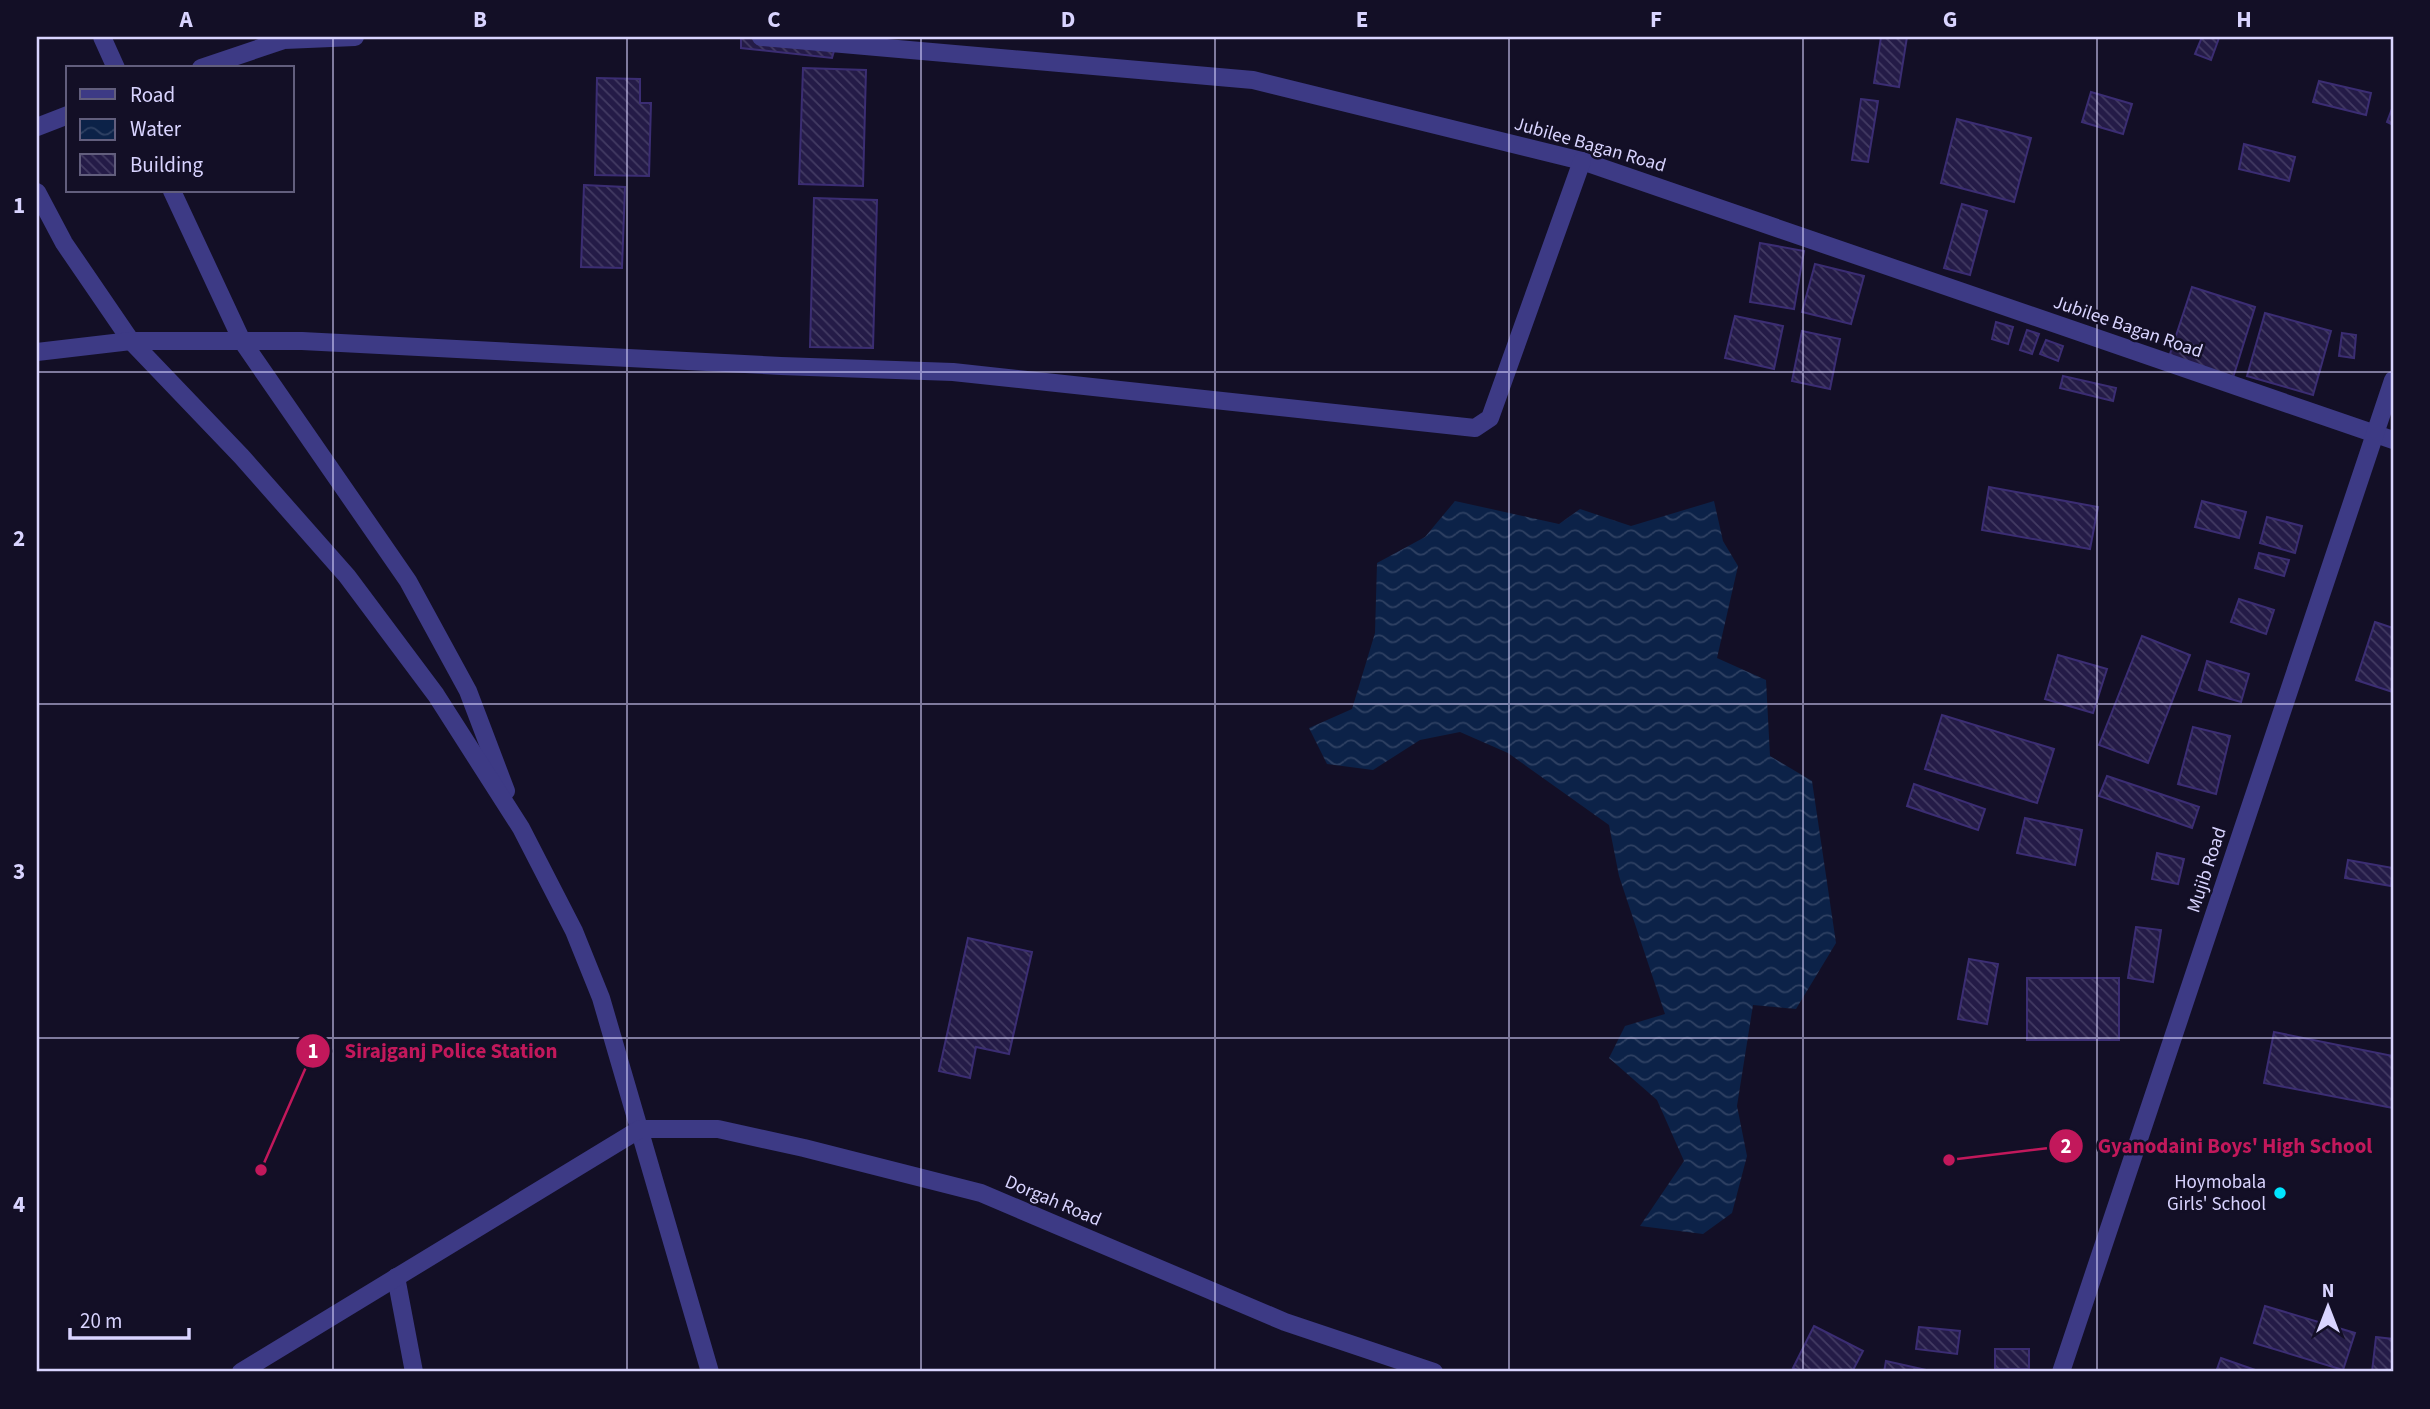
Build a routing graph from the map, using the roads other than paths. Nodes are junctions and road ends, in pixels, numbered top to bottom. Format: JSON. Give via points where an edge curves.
{"nodes":[{"id":1,"x":102,"y":37,"type":"edge"},
{"id":2,"x":355,"y":37,"type":"edge"},
{"id":3,"x":761,"y":37,"type":"edge"},
{"id":4,"x":115,"y":66,"type":"edge"},
{"id":5,"x":207,"y":66,"type":"edge"},
{"id":6,"x":66,"y":116,"type":"edge"},
{"id":7,"x":37,"y":127,"type":"edge"},
{"id":8,"x":1582,"y":161,"type":"junction"},
{"id":9,"x":37,"y":192,"type":"edge"},
{"id":10,"x":173,"y":192,"type":"edge"},
{"id":11,"x":131,"y":341,"type":"junction"},
{"id":12,"x":242,"y":341,"type":"junction"},
{"id":13,"x":37,"y":352,"type":"edge"},
{"id":14,"x":2393,"y":380,"type":"edge"},
{"id":15,"x":2375,"y":433,"type":"junction"},
{"id":16,"x":2393,"y":440,"type":"edge"},
{"id":17,"x":521,"y":828,"type":"junction"},
{"id":18,"x":640,"y":1129,"type":"junction"},
{"id":19,"x":396,"y":1277,"type":"junction"},
{"id":20,"x":241,"y":1372,"type":"edge"},
{"id":21,"x":414,"y":1372,"type":"edge"},
{"id":22,"x":710,"y":1372,"type":"edge"},
{"id":23,"x":1434,"y":1372,"type":"edge"},
{"id":24,"x":2062,"y":1372,"type":"edge"}],
"edges":[{"from":1,"to":4,"type":"street"},
{"from":2,"to":5,"type":"street","via":[[284,40]]},
{"from":3,"to":8,"type":"street","name":"Jubilee Bagan Road","via":[[1253,80]]},
{"from":6,"to":7,"type":"street"},
{"from":8,"to":12,"type":"street","via":[[1490,418],[1475,428],[953,372]]},
{"from":8,"to":15,"type":"street","name":"Jubilee Bagan Road"},
{"from":9,"to":11,"type":"street","via":[[64,243]]},
{"from":10,"to":12,"type":"street"},
{"from":11,"to":12,"type":"street"},
{"from":11,"to":13,"type":"street"},
{"from":11,"to":17,"type":"street","via":[[347,576],[436,695]]},
{"from":12,"to":17,"type":"street","via":[[408,581],[468,691]]},
{"from":14,"to":15,"type":"street","name":"Mujib Road"},
{"from":15,"to":16,"type":"street","name":"Jubilee Bagan Road"},
{"from":15,"to":24,"type":"street","name":"Mujib Road"},
{"from":17,"to":18,"type":"street","via":[[574,931],[601,998]]},
{"from":18,"to":19,"type":"street"},
{"from":18,"to":22,"type":"street"},
{"from":18,"to":23,"type":"street","name":"Dorgah Road","via":[[718,1129],[981,1193],[1285,1322]]},
{"from":19,"to":20,"type":"street"},
{"from":19,"to":21,"type":"street"}]}
